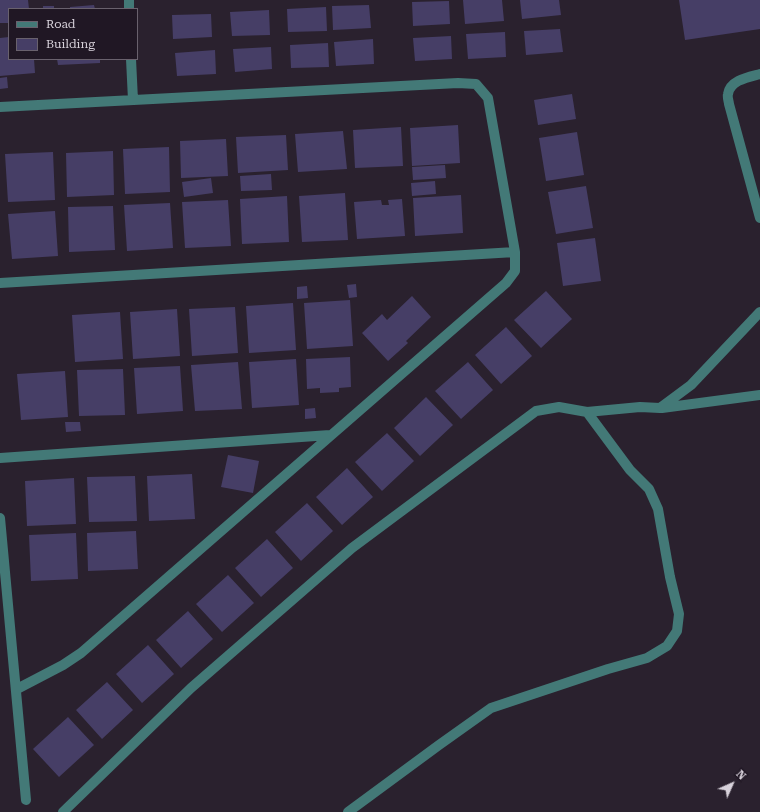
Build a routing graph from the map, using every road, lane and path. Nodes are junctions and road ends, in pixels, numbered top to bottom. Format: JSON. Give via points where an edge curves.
{"nodes":[{"id":1,"x":131,"y":60,"type":"edge"},
{"id":2,"x":760,"y":74,"type":"edge"},
{"id":3,"x":133,"y":100,"type":"junction"},
{"id":4,"x":0,"y":106,"type":"edge"},
{"id":5,"x":760,"y":218,"type":"edge"},
{"id":6,"x":515,"y":252,"type":"junction"},
{"id":7,"x":0,"y":283,"type":"edge"},
{"id":8,"x":760,"y":312,"type":"edge"},
{"id":9,"x":760,"y":395,"type":"edge"},
{"id":10,"x":660,"y":408,"type":"junction"},
{"id":11,"x":587,"y":412,"type":"junction"},
{"id":12,"x":330,"y":435,"type":"junction"},
{"id":13,"x":0,"y":458,"type":"edge"},
{"id":14,"x":0,"y":518,"type":"edge"},
{"id":15,"x":17,"y":689,"type":"junction"},
{"id":16,"x":26,"y":800,"type":"dead end"},
{"id":17,"x":63,"y":812,"type":"edge"},
{"id":18,"x":348,"y":812,"type":"edge"}],
"edges":[{"from":1,"to":3,"type":"street"},
{"from":2,"to":5,"type":"street","via":[[739,80],[728,94]]},
{"from":3,"to":4,"type":"street"},
{"from":3,"to":6,"type":"street","via":[[476,84],[488,98]]},
{"from":6,"to":7,"type":"street"},
{"from":6,"to":12,"type":"street","via":[[515,271],[511,278]]},
{"from":8,"to":10,"type":"street","via":[[691,385]]},
{"from":9,"to":10,"type":"street"},
{"from":10,"to":11,"type":"street","via":[[640,407]]},
{"from":11,"to":17,"type":"street","via":[[559,407],[536,411],[352,548],[191,688]]},
{"from":11,"to":18,"type":"street","via":[[630,470],[649,489],[658,508],[678,614],[677,630],[667,646],[648,658],[491,708]]},
{"from":12,"to":13,"type":"street"},
{"from":12,"to":15,"type":"street","via":[[81,653]]},
{"from":14,"to":15,"type":"street"},
{"from":15,"to":16,"type":"street"}]}
